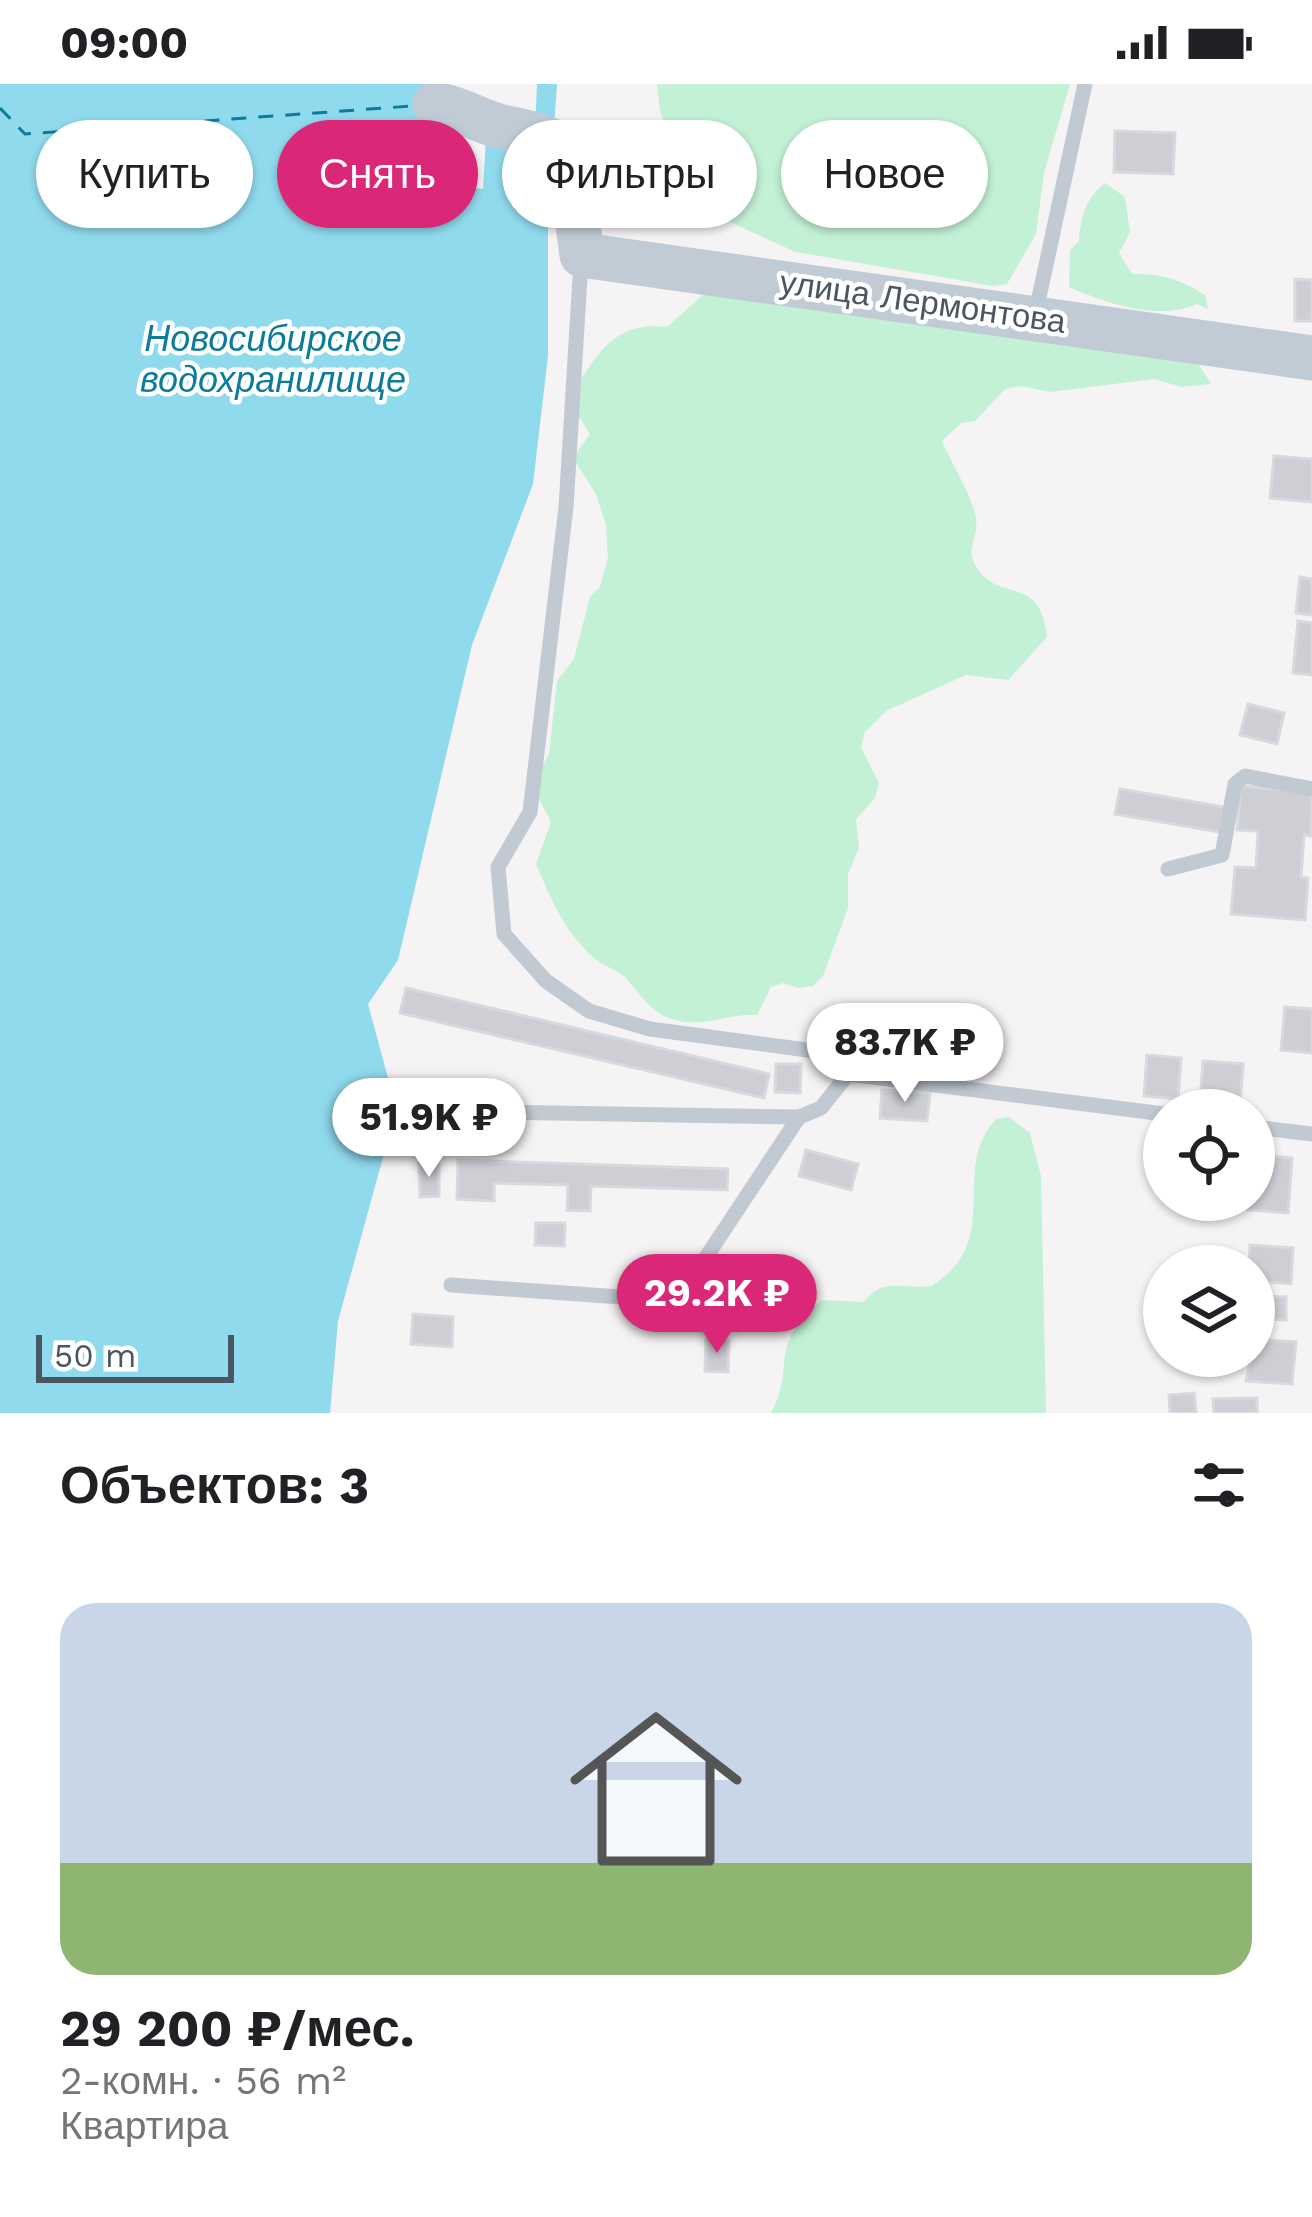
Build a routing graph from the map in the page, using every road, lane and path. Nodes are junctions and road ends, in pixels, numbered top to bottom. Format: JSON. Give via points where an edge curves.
{"nodes":[{"id":1,"x":1085,"y":84,"type":"edge"},
{"id":2,"x":435,"y":104,"type":"dead end"},
{"id":3,"x":582,"y":255,"type":"junction"},
{"id":4,"x":1035,"y":318,"type":"junction"},
{"id":5,"x":1312,"y":358,"type":"edge"},
{"id":6,"x":1312,"y":789,"type":"edge"},
{"id":7,"x":1168,"y":868,"type":"dead end"},
{"id":8,"x":848,"y":1074,"type":"junction"},
{"id":9,"x":1143,"y":1111,"type":"edge"},
{"id":10,"x":488,"y":1112,"type":"dead end"},
{"id":11,"x":799,"y":1118,"type":"junction"},
{"id":12,"x":1275,"y":1129,"type":"edge"},
{"id":13,"x":1312,"y":1134,"type":"edge"},
{"id":14,"x":451,"y":1285,"type":"dead end"}],
"edges":[{"from":1,"to":4,"type":"lane"},
{"from":2,"to":3,"type":"street","via":[[530,129],[568,149]]},
{"from":3,"to":4,"type":"street","name":"улица Лермонтова"},
{"from":3,"to":8,"type":"lane","via":[[566,507],[530,812],[498,867],[504,934],[546,981],[589,1011],[650,1029],[822,1052]]},
{"from":4,"to":5,"type":"street","name":"улица Лермонтова"},
{"from":6,"to":7,"type":"lane","via":[[1245,776],[1235,784],[1222,855]]},
{"from":8,"to":9,"type":"lane"},
{"from":8,"to":11,"type":"lane","via":[[821,1108]]},
{"from":10,"to":11,"type":"lane"},
{"from":11,"to":14,"type":"lane","via":[[677,1301]]},
{"from":12,"to":13,"type":"lane"}]}
